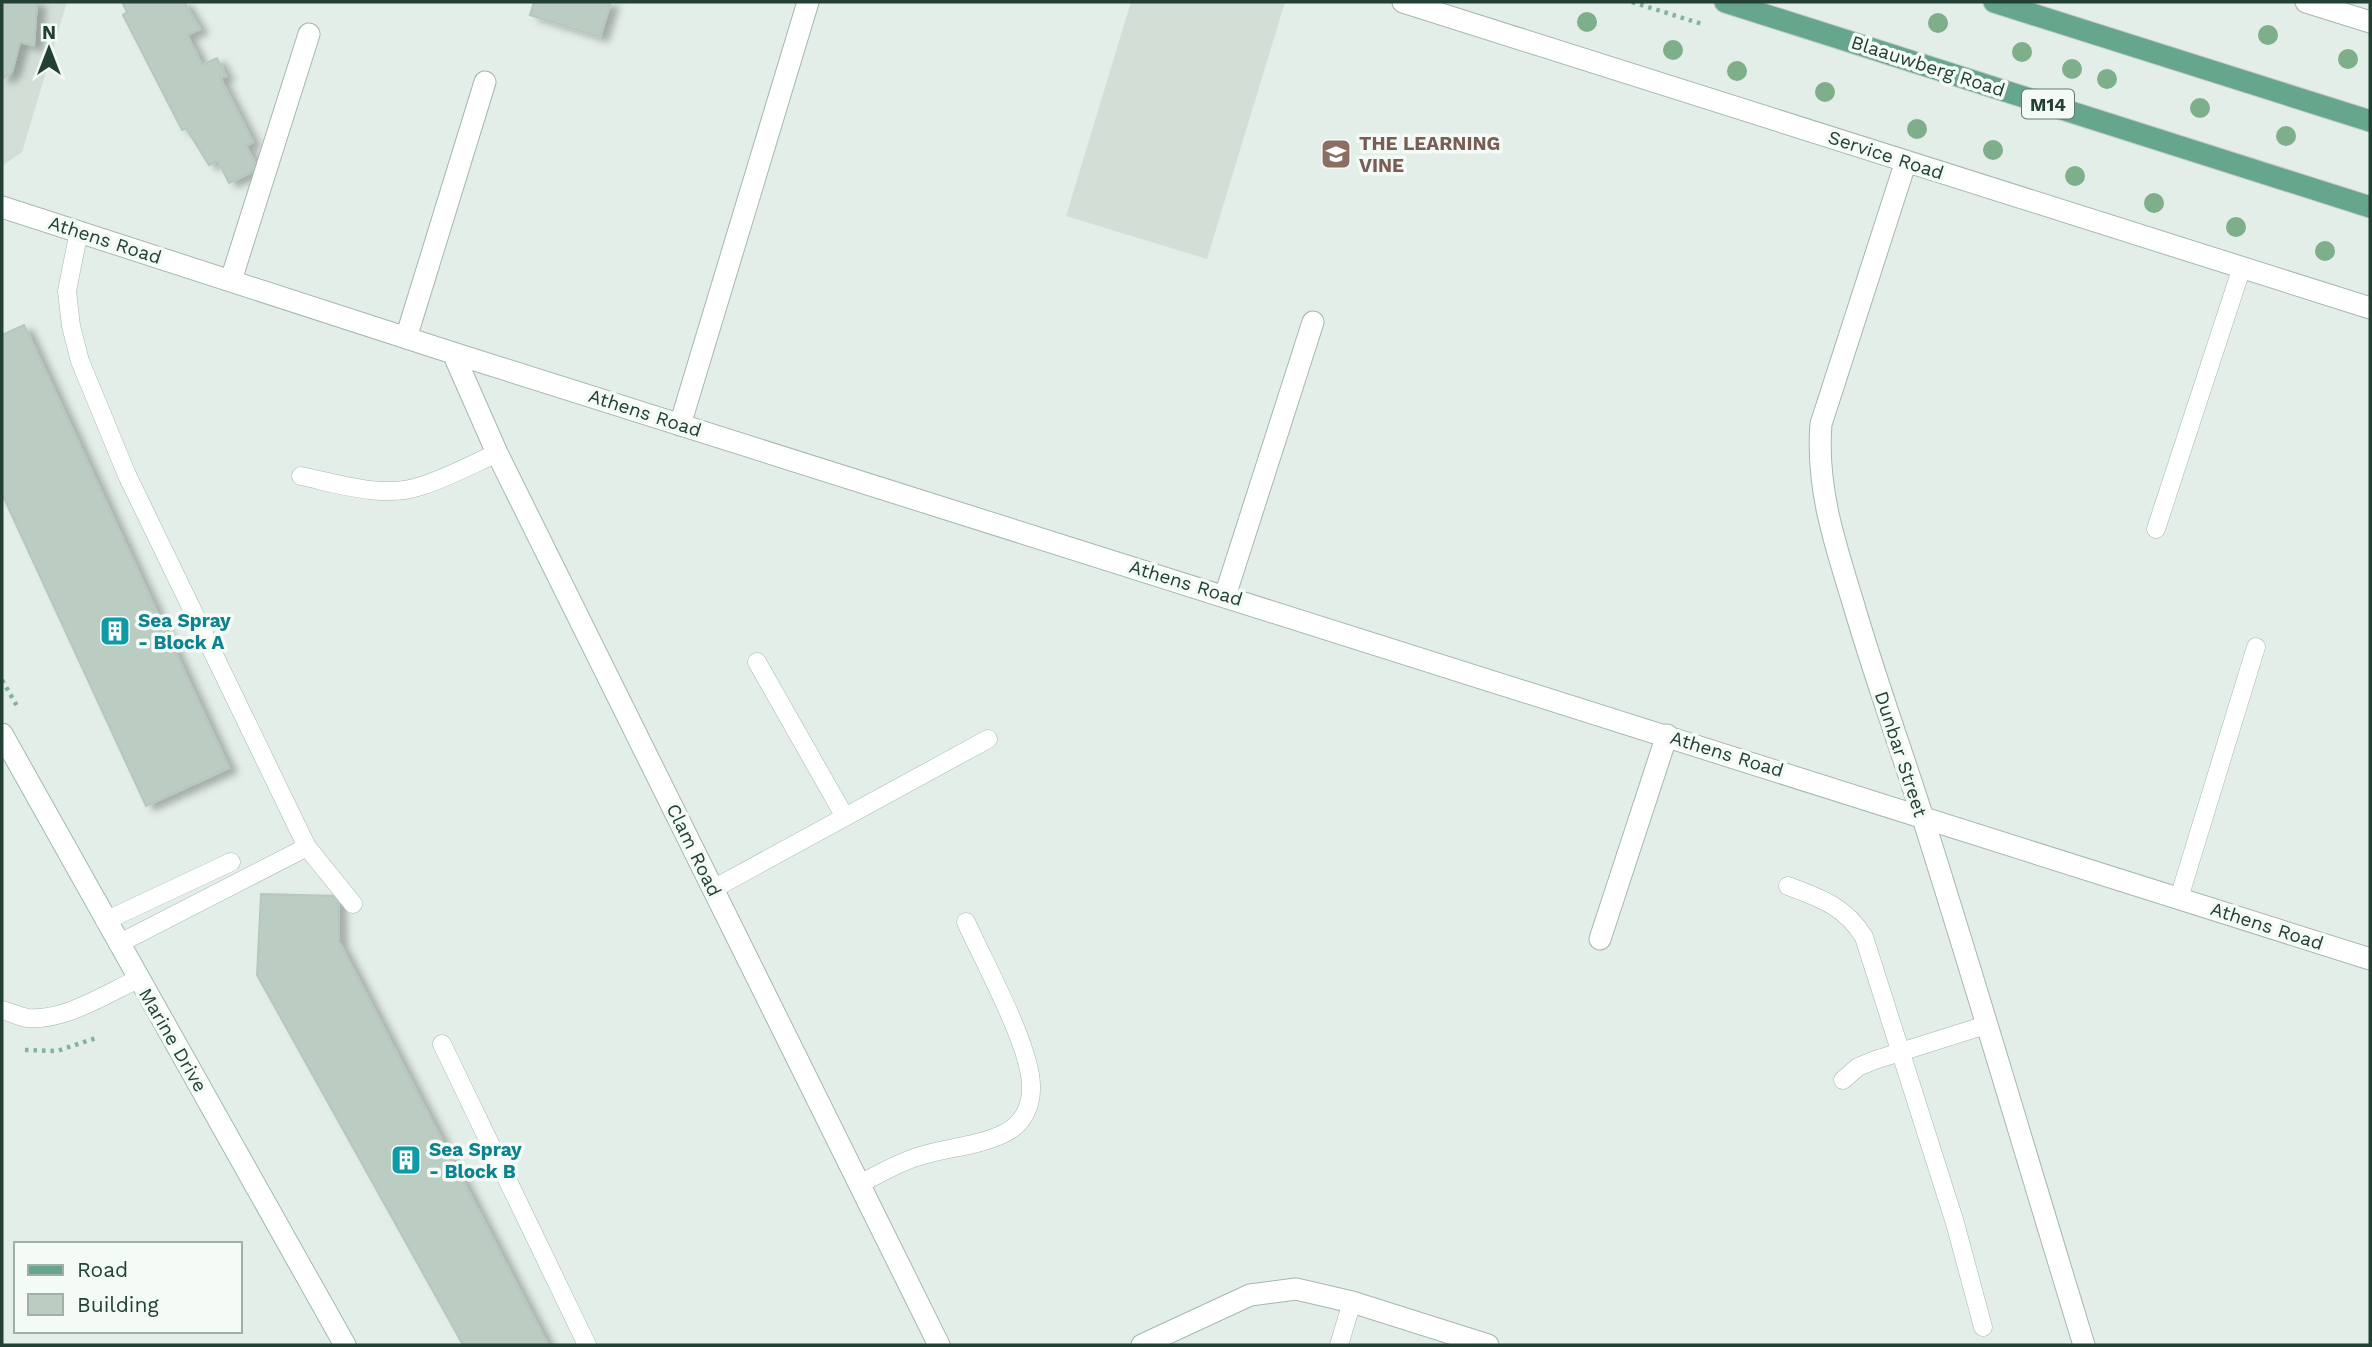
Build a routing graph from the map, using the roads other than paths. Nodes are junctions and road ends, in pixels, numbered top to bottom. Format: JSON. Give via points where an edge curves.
{"nodes":[{"id":1,"x":808,"y":2,"type":"edge"},
{"id":2,"x":1402,"y":2,"type":"edge"},
{"id":3,"x":1725,"y":2,"type":"edge"},
{"id":4,"x":1994,"y":2,"type":"edge"},
{"id":5,"x":2306,"y":2,"type":"edge"},
{"id":6,"x":2370,"y":22,"type":"edge"},
{"id":7,"x":309,"y":34,"type":"dead end"},
{"id":8,"x":485,"y":82,"type":"dead end"},
{"id":9,"x":2370,"y":121,"type":"edge"},
{"id":10,"x":1906,"y":161,"type":"junction"},
{"id":11,"x":2,"y":207,"type":"edge"},
{"id":12,"x":2370,"y":207,"type":"edge"},
{"id":13,"x":79,"y":231,"type":"junction"},
{"id":14,"x":2242,"y":267,"type":"junction"},
{"id":15,"x":231,"y":280,"type":"junction"},
{"id":16,"x":2370,"y":308,"type":"edge"},
{"id":17,"x":1313,"y":322,"type":"dead end"},
{"id":18,"x":406,"y":338,"type":"junction"},
{"id":19,"x":453,"y":353,"type":"junction"},
{"id":20,"x":680,"y":425,"type":"junction"},
{"id":21,"x":498,"y":453,"type":"junction"},
{"id":22,"x":302,"y":476,"type":"dead end"},
{"id":23,"x":2156,"y":529,"type":"dead end"},
{"id":24,"x":1225,"y":596,"type":"junction"},
{"id":25,"x":2256,"y":647,"type":"dead end"},
{"id":26,"x":757,"y":662,"type":"dead end"},
{"id":27,"x":2,"y":734,"type":"edge"},
{"id":28,"x":1667,"y":735,"type":"junction"},
{"id":29,"x":988,"y":739,"type":"dead end"},
{"id":30,"x":1922,"y":816,"type":"junction"},
{"id":31,"x":845,"y":817,"type":"junction"},
{"id":32,"x":307,"y":847,"type":"junction"},
{"id":33,"x":231,"y":862,"type":"dead end"},
{"id":34,"x":1788,"y":886,"type":"dead end"},
{"id":35,"x":713,"y":889,"type":"junction"},
{"id":36,"x":2179,"y":898,"type":"junction"},
{"id":37,"x":353,"y":904,"type":"dead end"},
{"id":38,"x":106,"y":921,"type":"junction"},
{"id":39,"x":966,"y":922,"type":"dead end"},
{"id":40,"x":1600,"y":939,"type":"dead end"},
{"id":41,"x":118,"y":944,"type":"junction"},
{"id":42,"x":2370,"y":959,"type":"edge"},
{"id":43,"x":138,"y":979,"type":"junction"},
{"id":44,"x":2,"y":1010,"type":"edge"},
{"id":45,"x":1986,"y":1025,"type":"junction"},
{"id":46,"x":442,"y":1044,"type":"dead end"},
{"id":47,"x":1902,"y":1052,"type":"junction"},
{"id":48,"x":1843,"y":1080,"type":"dead end"},
{"id":49,"x":859,"y":1184,"type":"junction"},
{"id":50,"x":1352,"y":1302,"type":"junction"},
{"id":51,"x":1983,"y":1327,"type":"dead end"},
{"id":52,"x":345,"y":1345,"type":"edge"},
{"id":53,"x":587,"y":1345,"type":"edge"},
{"id":54,"x":939,"y":1345,"type":"edge"},
{"id":55,"x":1142,"y":1345,"type":"edge"},
{"id":56,"x":1339,"y":1345,"type":"edge"},
{"id":57,"x":1488,"y":1345,"type":"edge"},
{"id":58,"x":2084,"y":1345,"type":"edge"}],
"edges":[{"from":1,"to":20,"type":"street"},
{"from":2,"to":10,"type":"street","name":"Service Road"},
{"from":3,"to":12,"type":"main road","name":"Blaauwberg Road","number":"M14"},
{"from":4,"to":9,"type":"main road"},
{"from":5,"to":6,"type":"street"},
{"from":7,"to":15,"type":"street"},
{"from":8,"to":18,"type":"street"},
{"from":10,"to":14,"type":"street","name":"Service Road"},
{"from":10,"to":30,"type":"street","name":"Dunbar Street","via":[[1821,424],[1818,457],[1831,530]]},
{"from":11,"to":13,"type":"street","name":"Athens Road"},
{"from":13,"to":15,"type":"street","name":"Athens Road"},
{"from":13,"to":32,"type":"lane","via":[[67,291],[80,361],[127,475]]},
{"from":14,"to":16,"type":"street","name":"Service Road"},
{"from":14,"to":23,"type":"lane"},
{"from":15,"to":18,"type":"street","name":"Athens Road"},
{"from":17,"to":24,"type":"street"},
{"from":18,"to":19,"type":"street","name":"Athens Road"},
{"from":19,"to":20,"type":"street","name":"Athens Road"},
{"from":19,"to":21,"type":"street","name":"Clam Road"},
{"from":20,"to":24,"type":"street","name":"Athens Road"},
{"from":21,"to":22,"type":"lane","via":[[404,490],[364,489]]},
{"from":21,"to":35,"type":"street","name":"Clam Road"},
{"from":24,"to":28,"type":"street","name":"Athens Road"},
{"from":25,"to":36,"type":"lane"},
{"from":26,"to":31,"type":"lane"},
{"from":27,"to":38,"type":"street","name":"Marine Drive"},
{"from":28,"to":30,"type":"street","name":"Athens Road"},
{"from":28,"to":40,"type":"street"},
{"from":29,"to":31,"type":"lane"},
{"from":30,"to":36,"type":"street","name":"Athens Road"},
{"from":30,"to":45,"type":"street","name":"Dunbar Street"},
{"from":31,"to":35,"type":"lane"},
{"from":32,"to":37,"type":"lane"},
{"from":32,"to":41,"type":"lane"},
{"from":33,"to":38,"type":"lane"},
{"from":34,"to":47,"type":"lane","via":[[1831,902],[1855,922]]},
{"from":35,"to":49,"type":"street","name":"Clam Road"},
{"from":36,"to":42,"type":"street","name":"Athens Road"},
{"from":38,"to":41,"type":"street","name":"Marine Drive"},
{"from":39,"to":49,"type":"lane","via":[[1022,1046],[1031,1084],[1027,1112],[1005,1133],[917,1156]]},
{"from":41,"to":43,"type":"street","name":"Marine Drive"},
{"from":43,"to":44,"type":"lane","via":[[46,1017],[27,1018]]},
{"from":43,"to":52,"type":"street","name":"Marine Drive"},
{"from":45,"to":47,"type":"lane"},
{"from":45,"to":58,"type":"street","name":"Dunbar Street"},
{"from":46,"to":53,"type":"lane"},
{"from":47,"to":48,"type":"lane","via":[[1858,1067]]},
{"from":47,"to":51,"type":"lane"},
{"from":49,"to":54,"type":"street","name":"Clam Road"},
{"from":50,"to":55,"type":"street","via":[[1296,1289],[1250,1295]]},
{"from":50,"to":56,"type":"lane"},
{"from":50,"to":57,"type":"street"}]}
